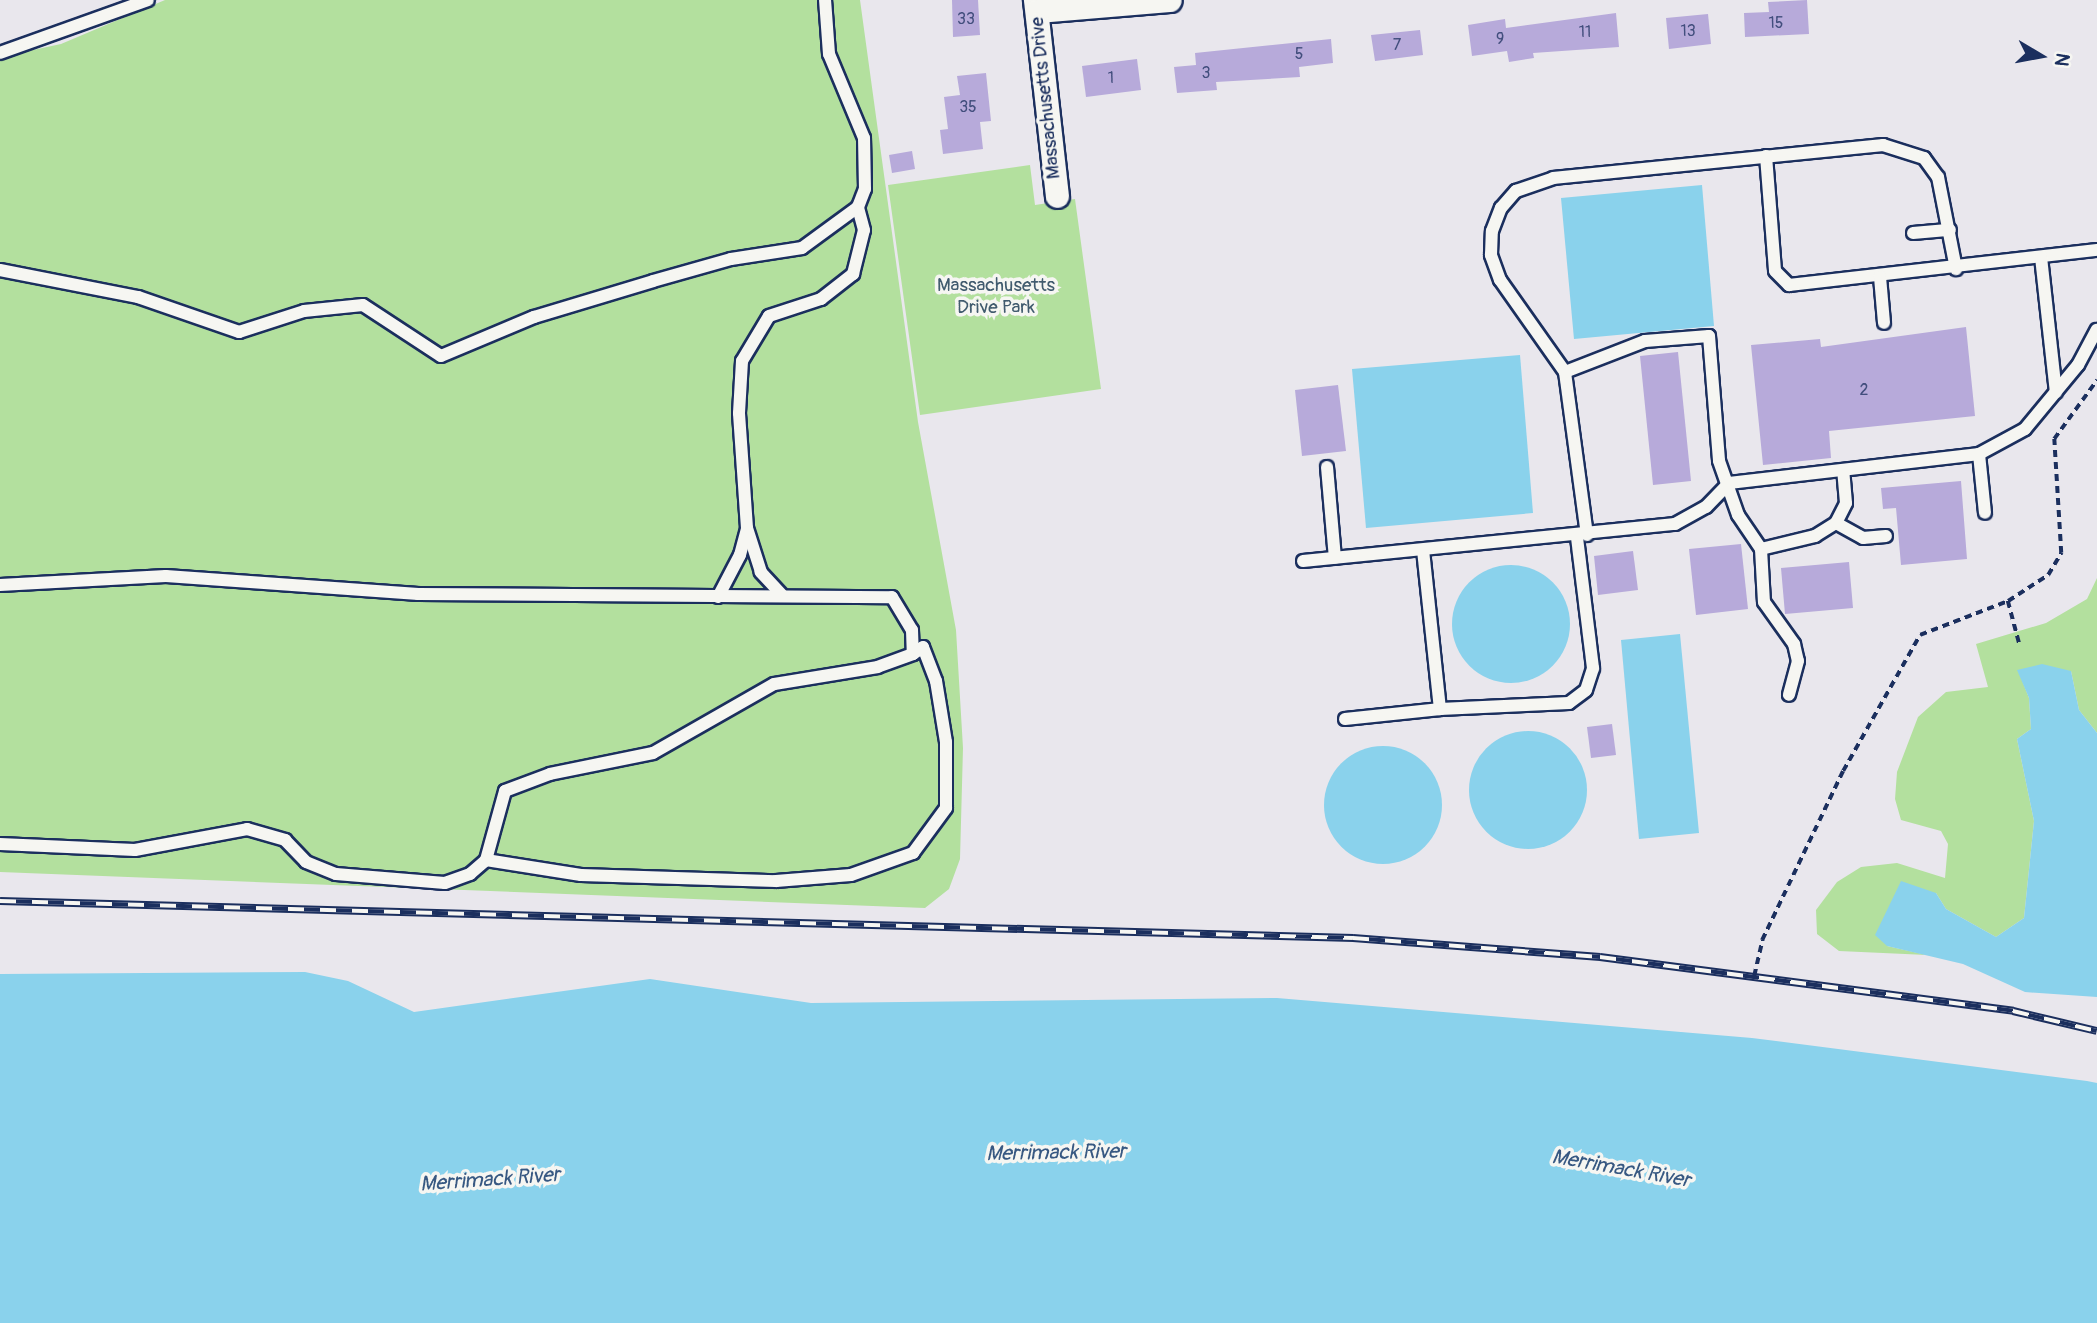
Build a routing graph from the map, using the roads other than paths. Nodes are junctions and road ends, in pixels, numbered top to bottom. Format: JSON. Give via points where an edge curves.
{"nodes":[{"id":1,"x":148,"y":0,"type":"edge"},
{"id":2,"x":825,"y":0,"type":"edge"},
{"id":3,"x":1170,"y":0,"type":"edge"},
{"id":4,"x":1036,"y":5,"type":"edge"},
{"id":5,"x":0,"y":53,"type":"edge"},
{"id":6,"x":1766,"y":156,"type":"junction"},
{"id":7,"x":1057,"y":196,"type":"dead end"},
{"id":8,"x":858,"y":207,"type":"junction"},
{"id":9,"x":1950,"y":230,"type":"junction"},
{"id":10,"x":1913,"y":233,"type":"dead end"},
{"id":11,"x":2097,"y":250,"type":"edge"},
{"id":12,"x":2041,"y":257,"type":"junction"},
{"id":13,"x":1956,"y":269,"type":"junction"},
{"id":14,"x":0,"y":270,"type":"edge"},
{"id":15,"x":1881,"y":277,"type":"junction"},
{"id":16,"x":1884,"y":323,"type":"dead end"},
{"id":17,"x":2097,"y":330,"type":"edge"},
{"id":18,"x":1565,"y":372,"type":"junction"},
{"id":19,"x":2056,"y":392,"type":"junction"},
{"id":20,"x":1979,"y":454,"type":"junction"},
{"id":21,"x":1327,"y":467,"type":"dead end"},
{"id":22,"x":1843,"y":470,"type":"junction"},
{"id":23,"x":1729,"y":483,"type":"junction"},
{"id":24,"x":1985,"y":513,"type":"dead end"},
{"id":25,"x":1836,"y":523,"type":"junction"},
{"id":26,"x":747,"y":528,"type":"junction"},
{"id":27,"x":1582,"y":536,"type":"junction"},
{"id":28,"x":1886,"y":536,"type":"dead end"},
{"id":29,"x":1761,"y":549,"type":"junction"},
{"id":30,"x":1423,"y":550,"type":"junction"},
{"id":31,"x":1335,"y":558,"type":"junction"},
{"id":32,"x":1303,"y":561,"type":"dead end"},
{"id":33,"x":0,"y":585,"type":"edge"},
{"id":34,"x":783,"y":596,"type":"junction"},
{"id":35,"x":718,"y":597,"type":"junction"},
{"id":36,"x":913,"y":654,"type":"junction"},
{"id":37,"x":1789,"y":695,"type":"dead end"},
{"id":38,"x":1440,"y":709,"type":"junction"},
{"id":39,"x":1345,"y":719,"type":"dead end"},
{"id":40,"x":0,"y":844,"type":"edge"},
{"id":41,"x":486,"y":860,"type":"junction"}],
"edges":[{"from":1,"to":5,"type":"lane"},
{"from":2,"to":8,"type":"lane","via":[[832,65],[864,138],[865,189]]},
{"from":3,"to":4,"type":"street"},
{"from":4,"to":7,"type":"street","name":"Massachusetts Drive"},
{"from":6,"to":9,"type":"lane","via":[[1883,145],[1906,150],[1924,158],[1938,177]]},
{"from":6,"to":15,"type":"lane","via":[[1775,271],[1789,285]]},
{"from":6,"to":18,"type":"lane","via":[[1536,181],[1500,208],[1492,230],[1491,255],[1500,280]]},
{"from":8,"to":14,"type":"lane","via":[[802,248],[731,259],[653,281],[534,317],[441,356],[363,305],[304,311],[239,332],[138,297]]},
{"from":8,"to":26,"type":"lane","via":[[864,230],[853,274],[821,299],[769,316],[742,361],[739,412]]},
{"from":9,"to":10,"type":"lane"},
{"from":9,"to":13,"type":"lane"},
{"from":11,"to":12,"type":"lane"},
{"from":12,"to":13,"type":"lane"},
{"from":12,"to":19,"type":"lane"},
{"from":13,"to":15,"type":"lane"},
{"from":15,"to":16,"type":"lane"},
{"from":17,"to":19,"type":"lane"},
{"from":18,"to":23,"type":"lane","via":[[1645,341],[1709,335],[1719,461]]},
{"from":18,"to":27,"type":"lane"},
{"from":19,"to":20,"type":"lane","via":[[2025,429]]},
{"from":20,"to":22,"type":"lane"},
{"from":20,"to":24,"type":"lane"},
{"from":21,"to":31,"type":"lane"},
{"from":22,"to":23,"type":"lane"},
{"from":22,"to":25,"type":"lane","via":[[1846,503]]},
{"from":23,"to":27,"type":"lane","via":[[1706,507],[1675,524]]},
{"from":23,"to":29,"type":"lane","via":[[1738,515]]},
{"from":25,"to":28,"type":"lane","via":[[1863,538]]},
{"from":25,"to":29,"type":"lane","via":[[1815,536]]},
{"from":26,"to":34,"type":"lane","via":[[761,572]]},
{"from":26,"to":35,"type":"lane","via":[[740,555]]},
{"from":27,"to":30,"type":"lane"},
{"from":27,"to":38,"type":"lane","via":[[1592,668],[1586,690],[1569,703]]},
{"from":29,"to":37,"type":"lane","via":[[1763,602],[1794,644],[1798,661]]},
{"from":30,"to":31,"type":"lane"},
{"from":30,"to":38,"type":"lane"},
{"from":31,"to":32,"type":"lane"},
{"from":33,"to":35,"type":"lane","via":[[166,576],[418,594]]},
{"from":34,"to":35,"type":"lane"},
{"from":34,"to":36,"type":"lane","via":[[892,597],[912,630]]},
{"from":36,"to":41,"type":"lane","via":[[878,667],[774,684],[653,753],[550,774],[505,791]]},
{"from":36,"to":41,"type":"lane","via":[[923,647],[936,681],[946,742],[946,808],[912,853],[850,875],[776,881],[581,875]]},
{"from":38,"to":39,"type":"lane"},
{"from":40,"to":41,"type":"lane","via":[[135,850],[247,829],[285,840],[306,862],[336,874],[445,883],[470,874]]}]}
